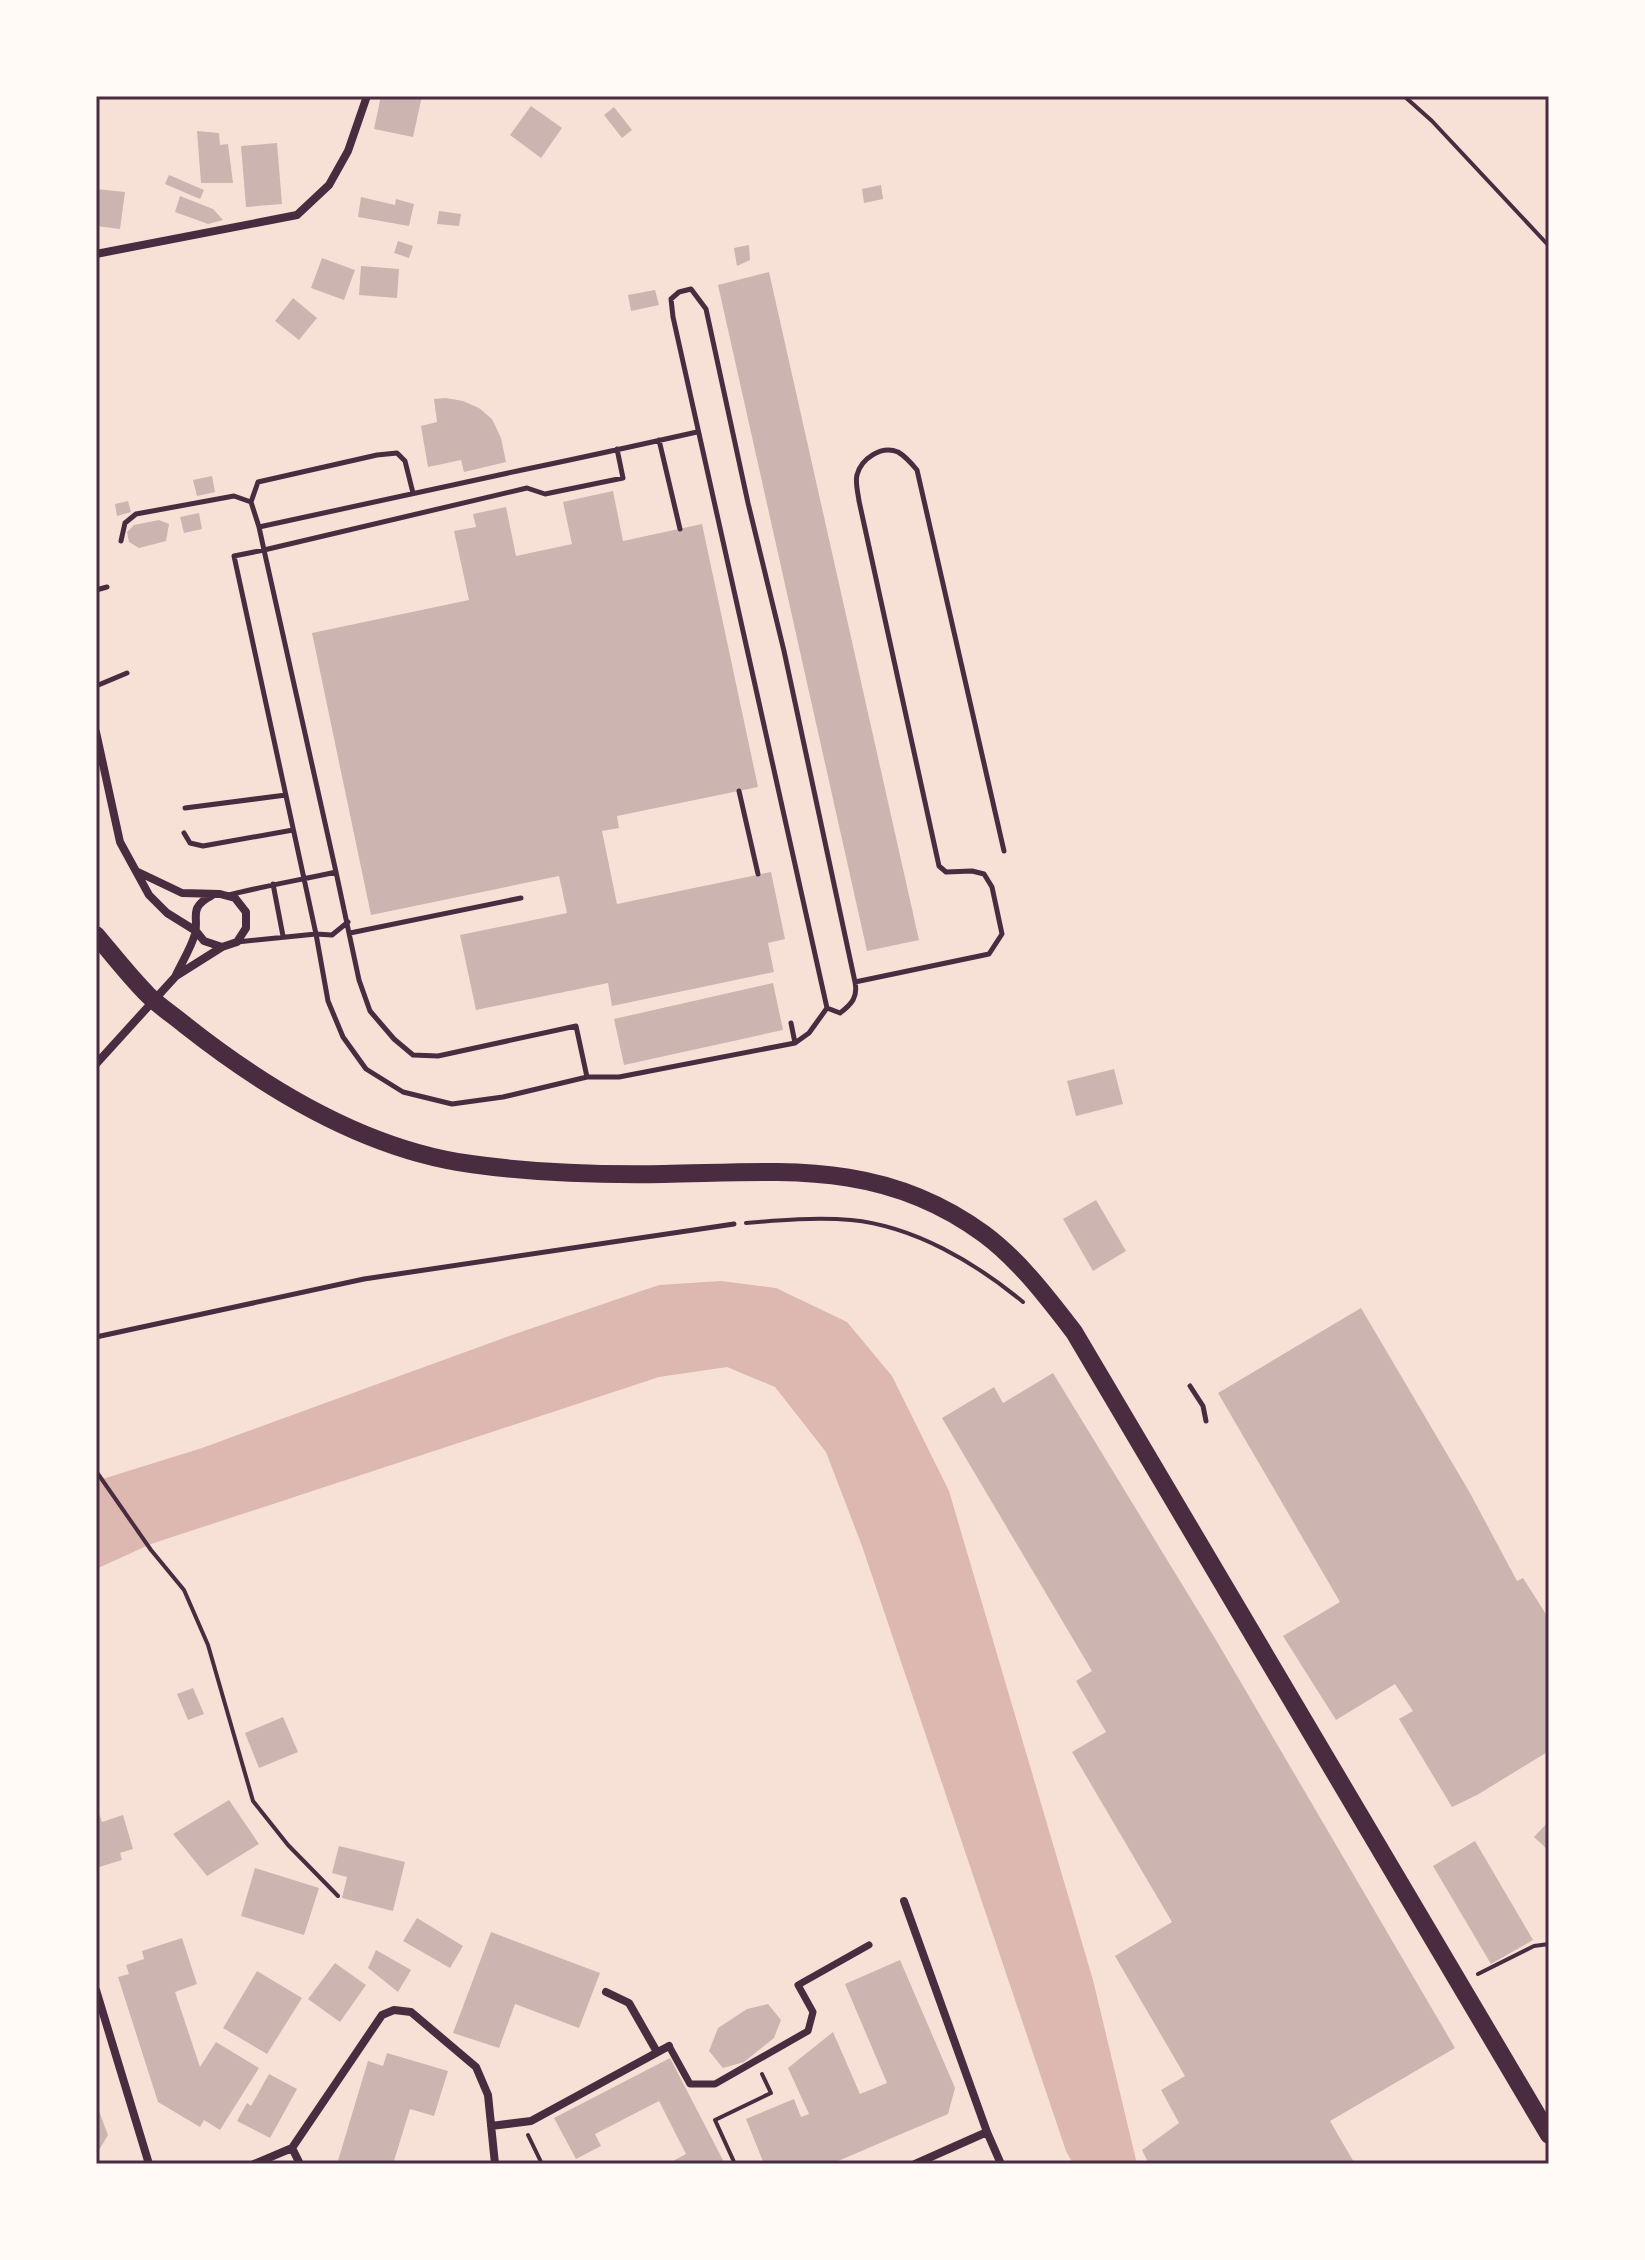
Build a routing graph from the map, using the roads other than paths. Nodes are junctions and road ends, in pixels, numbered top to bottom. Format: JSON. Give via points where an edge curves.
{"nodes":[{"id":1,"x":367,"y":96,"type":"edge"},
{"id":2,"x":96,"y":254,"type":"edge"},
{"id":3,"x":697,"y":432,"type":"junction"},
{"id":4,"x":659,"y":440,"type":"junction"},
{"id":5,"x":617,"y":449,"type":"junction"},
{"id":6,"x":413,"y":493,"type":"junction"},
{"id":7,"x":251,"y":502,"type":"junction"},
{"id":8,"x":259,"y":527,"type":"junction"},
{"id":9,"x":680,"y":529,"type":"dead end"},
{"id":10,"x":121,"y":541,"type":"dead end"},
{"id":11,"x":264,"y":550,"type":"junction"},
{"id":12,"x":107,"y":587,"type":"dead end"},
{"id":13,"x":96,"y":590,"type":"edge"},
{"id":14,"x":127,"y":673,"type":"dead end"},
{"id":15,"x":96,"y":686,"type":"edge"},
{"id":16,"x":96,"y":732,"type":"edge"},
{"id":17,"x":739,"y":791,"type":"dead end"},
{"id":18,"x":286,"y":795,"type":"junction"},
{"id":19,"x":185,"y":808,"type":"dead end"},
{"id":20,"x":293,"y":830,"type":"junction"},
{"id":21,"x":184,"y":833,"type":"dead end"},
{"id":22,"x":1004,"y":851,"type":"dead end"},
{"id":23,"x":138,"y":872,"type":"junction"},
{"id":24,"x":336,"y":872,"type":"junction"},
{"id":25,"x":758,"y":874,"type":"dead end"},
{"id":26,"x":304,"y":879,"type":"junction"},
{"id":27,"x":273,"y":884,"type":"junction"},
{"id":28,"x":212,"y":895,"type":"junction"},
{"id":29,"x":228,"y":895,"type":"junction"},
{"id":30,"x":521,"y":898,"type":"dead end"},
{"id":31,"x":348,"y":922,"type":"junction"},
{"id":32,"x":196,"y":931,"type":"junction"},
{"id":33,"x":350,"y":933,"type":"junction"},
{"id":34,"x":316,"y":934,"type":"junction"},
{"id":35,"x":96,"y":935,"type":"edge"},
{"id":36,"x":283,"y":936,"type":"junction"},
{"id":37,"x":237,"y":942,"type":"junction"},
{"id":38,"x":222,"y":947,"type":"junction"},
{"id":39,"x":176,"y":976,"type":"junction"},
{"id":40,"x":855,"y":982,"type":"junction"},
{"id":41,"x":827,"y":1008,"type":"junction"},
{"id":42,"x":791,"y":1023,"type":"dead end"},
{"id":43,"x":795,"y":1043,"type":"junction"},
{"id":44,"x":96,"y":1064,"type":"edge"},
{"id":45,"x":587,"y":1077,"type":"junction"},
{"id":46,"x":734,"y":1224,"type":"road end"},
{"id":47,"x":96,"y":1337,"type":"edge"},
{"id":48,"x":1190,"y":1386,"type":"dead end"},
{"id":49,"x":1206,"y":1421,"type":"dead end"},
{"id":50,"x":904,"y":1901,"type":"dead end"},
{"id":51,"x":869,"y":1945,"type":"dead end"},
{"id":52,"x":96,"y":1990,"type":"edge"},
{"id":53,"x":606,"y":1992,"type":"dead end"},
{"id":54,"x":669,"y":2046,"type":"joint"},
{"id":55,"x":657,"y":2052,"type":"junction"},
{"id":56,"x":491,"y":2126,"type":"junction"},
{"id":57,"x":987,"y":2132,"type":"junction"},
{"id":58,"x":1549,"y":2135,"type":"edge"},
{"id":59,"x":292,"y":2148,"type":"junction"},
{"id":60,"x":149,"y":2164,"type":"edge"},
{"id":61,"x":254,"y":2164,"type":"edge"},
{"id":62,"x":300,"y":2164,"type":"edge"},
{"id":63,"x":495,"y":2164,"type":"edge"},
{"id":64,"x":915,"y":2164,"type":"edge"},
{"id":65,"x":1001,"y":2164,"type":"edge"}],
"edges":[{"from":1,"to":2,"type":"street","via":[[348,151],[329,185],[297,215]]},
{"from":3,"to":4,"type":"lane"},
{"from":3,"to":40,"type":"lane","via":[[671,299],[691,289],[706,309]]},
{"from":3,"to":41,"type":"lane"},
{"from":4,"to":5,"type":"lane"},
{"from":4,"to":9,"type":"lane"},
{"from":5,"to":6,"type":"lane"},
{"from":5,"to":11,"type":"lane","via":[[623,478],[545,494],[527,488]]},
{"from":6,"to":7,"type":"lane","via":[[405,461],[397,453],[258,482]]},
{"from":6,"to":8,"type":"lane"},
{"from":7,"to":8,"type":"lane"},
{"from":7,"to":10,"type":"lane","via":[[234,496],[136,514],[125,523]]},
{"from":8,"to":11,"type":"lane"},
{"from":11,"to":18,"type":"lane","via":[[234,556]]},
{"from":11,"to":24,"type":"lane"},
{"from":12,"to":13,"type":"lane"},
{"from":14,"to":15,"type":"lane"},
{"from":16,"to":23,"type":"street","via":[[120,842]]},
{"from":17,"to":25,"type":"lane"},
{"from":18,"to":19,"type":"lane"},
{"from":18,"to":20,"type":"lane"},
{"from":20,"to":21,"type":"lane","via":[[203,846],[190,843]]},
{"from":20,"to":26,"type":"lane"},
{"from":22,"to":40,"type":"lane","via":[[917,470],[897,452],[874,454],[864,460],[856,477],[859,501],[939,866],[946,872],[984,874],[1002,934],[989,954]]},
{"from":23,"to":28,"type":"street","via":[[182,893]]},
{"from":23,"to":32,"type":"street","via":[[149,895]]},
{"from":24,"to":26,"type":"lane"},
{"from":24,"to":31,"type":"lane"},
{"from":26,"to":27,"type":"lane"},
{"from":26,"to":34,"type":"lane"},
{"from":27,"to":29,"type":"lane"},
{"from":27,"to":36,"type":"lane"},
{"from":28,"to":29,"type":"street"},
{"from":28,"to":32,"type":"street","via":[[199,906]]},
{"from":29,"to":37,"type":"street","via":[[246,912],[246,928]]},
{"from":30,"to":33,"type":"lane"},
{"from":31,"to":33,"type":"lane"},
{"from":31,"to":34,"type":"lane","via":[[332,935]]},
{"from":32,"to":38,"type":"street","via":[[204,941]]},
{"from":32,"to":39,"type":"street"},
{"from":33,"to":45,"type":"lane","via":[[370,1011],[413,1055],[438,1056],[576,1026]]},
{"from":34,"to":36,"type":"lane"},
{"from":34,"to":45,"type":"lane","via":[[328,1001],[343,1037],[366,1069],[403,1092],[452,1104]]},
{"from":35,"to":58,"type":"highway","via":[[149,996],[215,1049],[300,1102],[409,1150],[468,1164],[558,1171],[841,1174],[921,1198],[985,1235],[1074,1332]]},
{"from":36,"to":37,"type":"lane"},
{"from":37,"to":38,"type":"street"},
{"from":38,"to":39,"type":"street"},
{"from":39,"to":44,"type":"street"},
{"from":40,"to":41,"type":"lane","via":[[851,1004],[840,1013]]},
{"from":41,"to":43,"type":"lane"},
{"from":42,"to":43,"type":"lane"},
{"from":43,"to":45,"type":"lane","via":[[619,1077]]},
{"from":46,"to":47,"type":"lane","via":[[364,1279]]},
{"from":48,"to":49,"type":"lane"},
{"from":50,"to":57,"type":"street"},
{"from":51,"to":54,"type":"street","via":[[798,1985],[813,2012],[808,2031],[715,2084],[690,2084]]},
{"from":52,"to":60,"type":"street"},
{"from":53,"to":55,"type":"street","via":[[629,2003]]},
{"from":54,"to":55,"type":"street"},
{"from":55,"to":56,"type":"street","via":[[531,2121]]},
{"from":56,"to":59,"type":"street","via":[[488,2095],[476,2067],[411,2012],[394,2010],[382,2015]]},
{"from":56,"to":63,"type":"street"},
{"from":57,"to":64,"type":"street"},
{"from":57,"to":65,"type":"street"},
{"from":59,"to":61,"type":"street"},
{"from":59,"to":62,"type":"street"}]}
